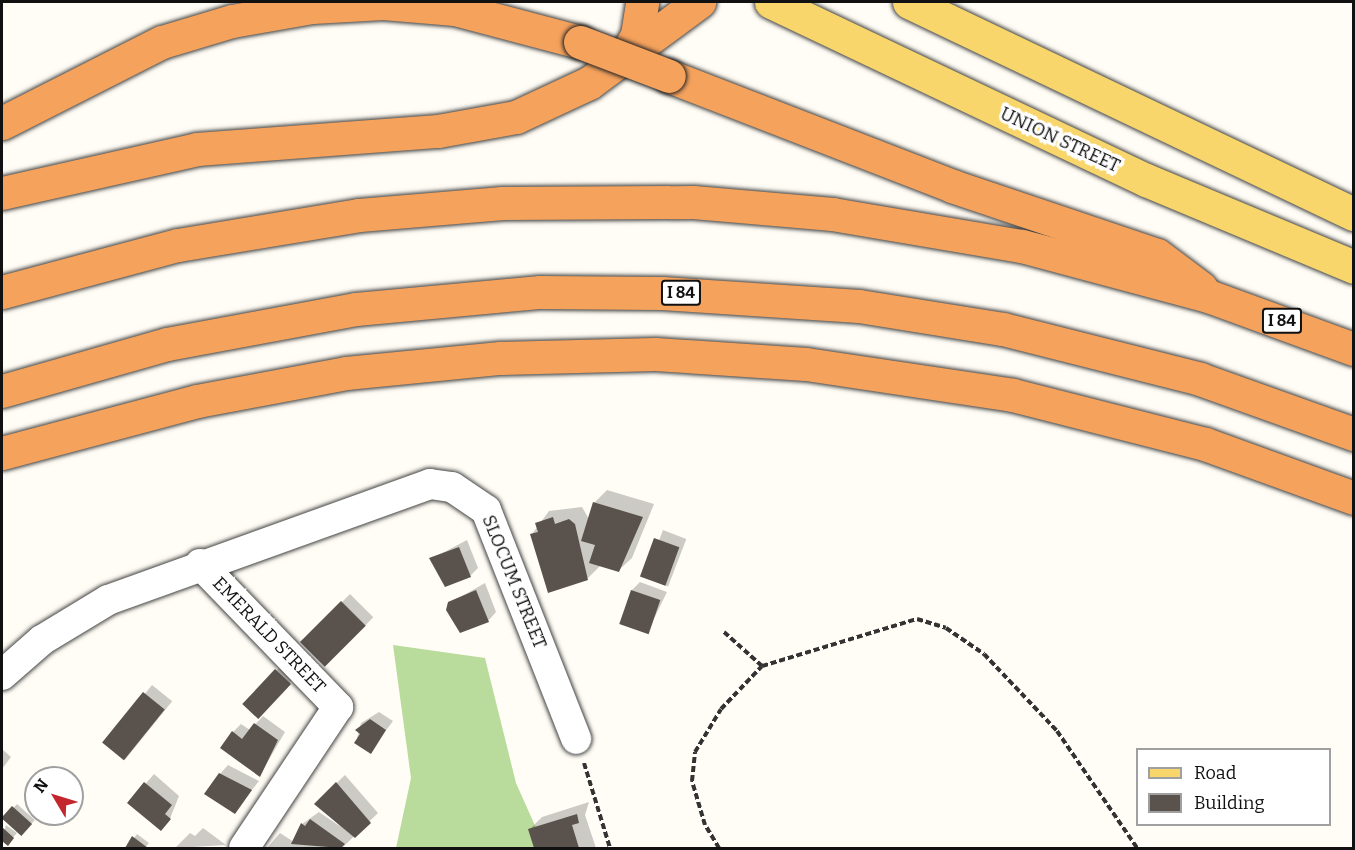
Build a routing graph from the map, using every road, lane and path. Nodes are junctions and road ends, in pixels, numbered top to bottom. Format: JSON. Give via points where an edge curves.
{"nodes":[{"id":1,"x":642,"y":2,"type":"edge"},
{"id":2,"x":699,"y":2,"type":"edge"},
{"id":3,"x":771,"y":2,"type":"edge"},
{"id":4,"x":909,"y":2,"type":"edge"},
{"id":5,"x":620,"y":61,"type":"junction"},
{"id":6,"x":2,"y":123,"type":"edge"},
{"id":7,"x":2,"y":193,"type":"edge"},
{"id":8,"x":1353,"y":214,"type":"edge"},
{"id":9,"x":1353,"y":267,"type":"edge"},
{"id":10,"x":2,"y":292,"type":"edge"},
{"id":11,"x":1208,"y":296,"type":"junction"},
{"id":12,"x":1353,"y":349,"type":"edge"},
{"id":13,"x":2,"y":391,"type":"edge"},
{"id":14,"x":158,"y":410,"type":"junction"},
{"id":15,"x":1353,"y":435,"type":"edge"},
{"id":16,"x":2,"y":453,"type":"edge"},
{"id":17,"x":2,"y":470,"type":"edge"},
{"id":18,"x":1353,"y":498,"type":"edge"},
{"id":19,"x":200,"y":564,"type":"junction"},
{"id":20,"x":724,"y":632,"type":"dead end"},
{"id":21,"x":762,"y":666,"type":"junction"},
{"id":22,"x":2,"y":675,"type":"edge"},
{"id":23,"x":576,"y":739,"type":"joint"},
{"id":24,"x":244,"y":849,"type":"edge"},
{"id":25,"x":610,"y":849,"type":"edge"},
{"id":26,"x":719,"y":849,"type":"edge"},
{"id":27,"x":1137,"y":849,"type":"edge"}],
"edges":[{"from":1,"to":5,"type":"highway","via":[[637,35]]},
{"from":2,"to":5,"type":"highway"},
{"from":3,"to":9,"type":"main road","name":"UNION STREET","via":[[1146,180]]},
{"from":4,"to":8,"type":"main road"},
{"from":5,"to":7,"type":"highway","via":[[541,107],[481,125],[197,149]]},
{"from":6,"to":11,"type":"highway","bridge":true,"via":[[162,42],[232,21],[312,7],[383,3],[455,9],[580,42],[952,186],[1157,255]]},
{"from":10,"to":11,"type":"highway","number":"I 84","via":[[134,255],[291,224],[454,205],[601,200],[753,206],[892,222],[1042,251]]},
{"from":11,"to":12,"type":"highway","number":"I 84"},
{"from":13,"to":15,"type":"highway","number":"I 84","via":[[168,344],[356,309],[540,292],[662,292],[859,306],[1003,329],[1200,379]]},
{"from":14,"to":16,"type":"highway"},
{"from":14,"to":17,"type":"highway","via":[[108,435]]},
{"from":14,"to":18,"type":"highway","via":[[303,380],[445,362],[609,354],[747,359],[910,377],[1057,404],[1205,444]]},
{"from":19,"to":22,"type":"street","name":"SLOCUM STREET","via":[[72,619]]},
{"from":19,"to":23,"type":"street","name":"SLOCUM STREET","via":[[408,489],[452,487],[486,510],[496,530]]},
{"from":19,"to":24,"type":"street","name":"EMERALD STREET","via":[[338,707]]},
{"from":20,"to":21,"type":"path"},
{"from":21,"to":26,"type":"path","via":[[721,709],[695,752],[693,781],[705,825]]},
{"from":21,"to":27,"type":"path","via":[[917,619],[946,627],[984,654],[1057,731]]},
{"from":23,"to":25,"type":"path"}]}
